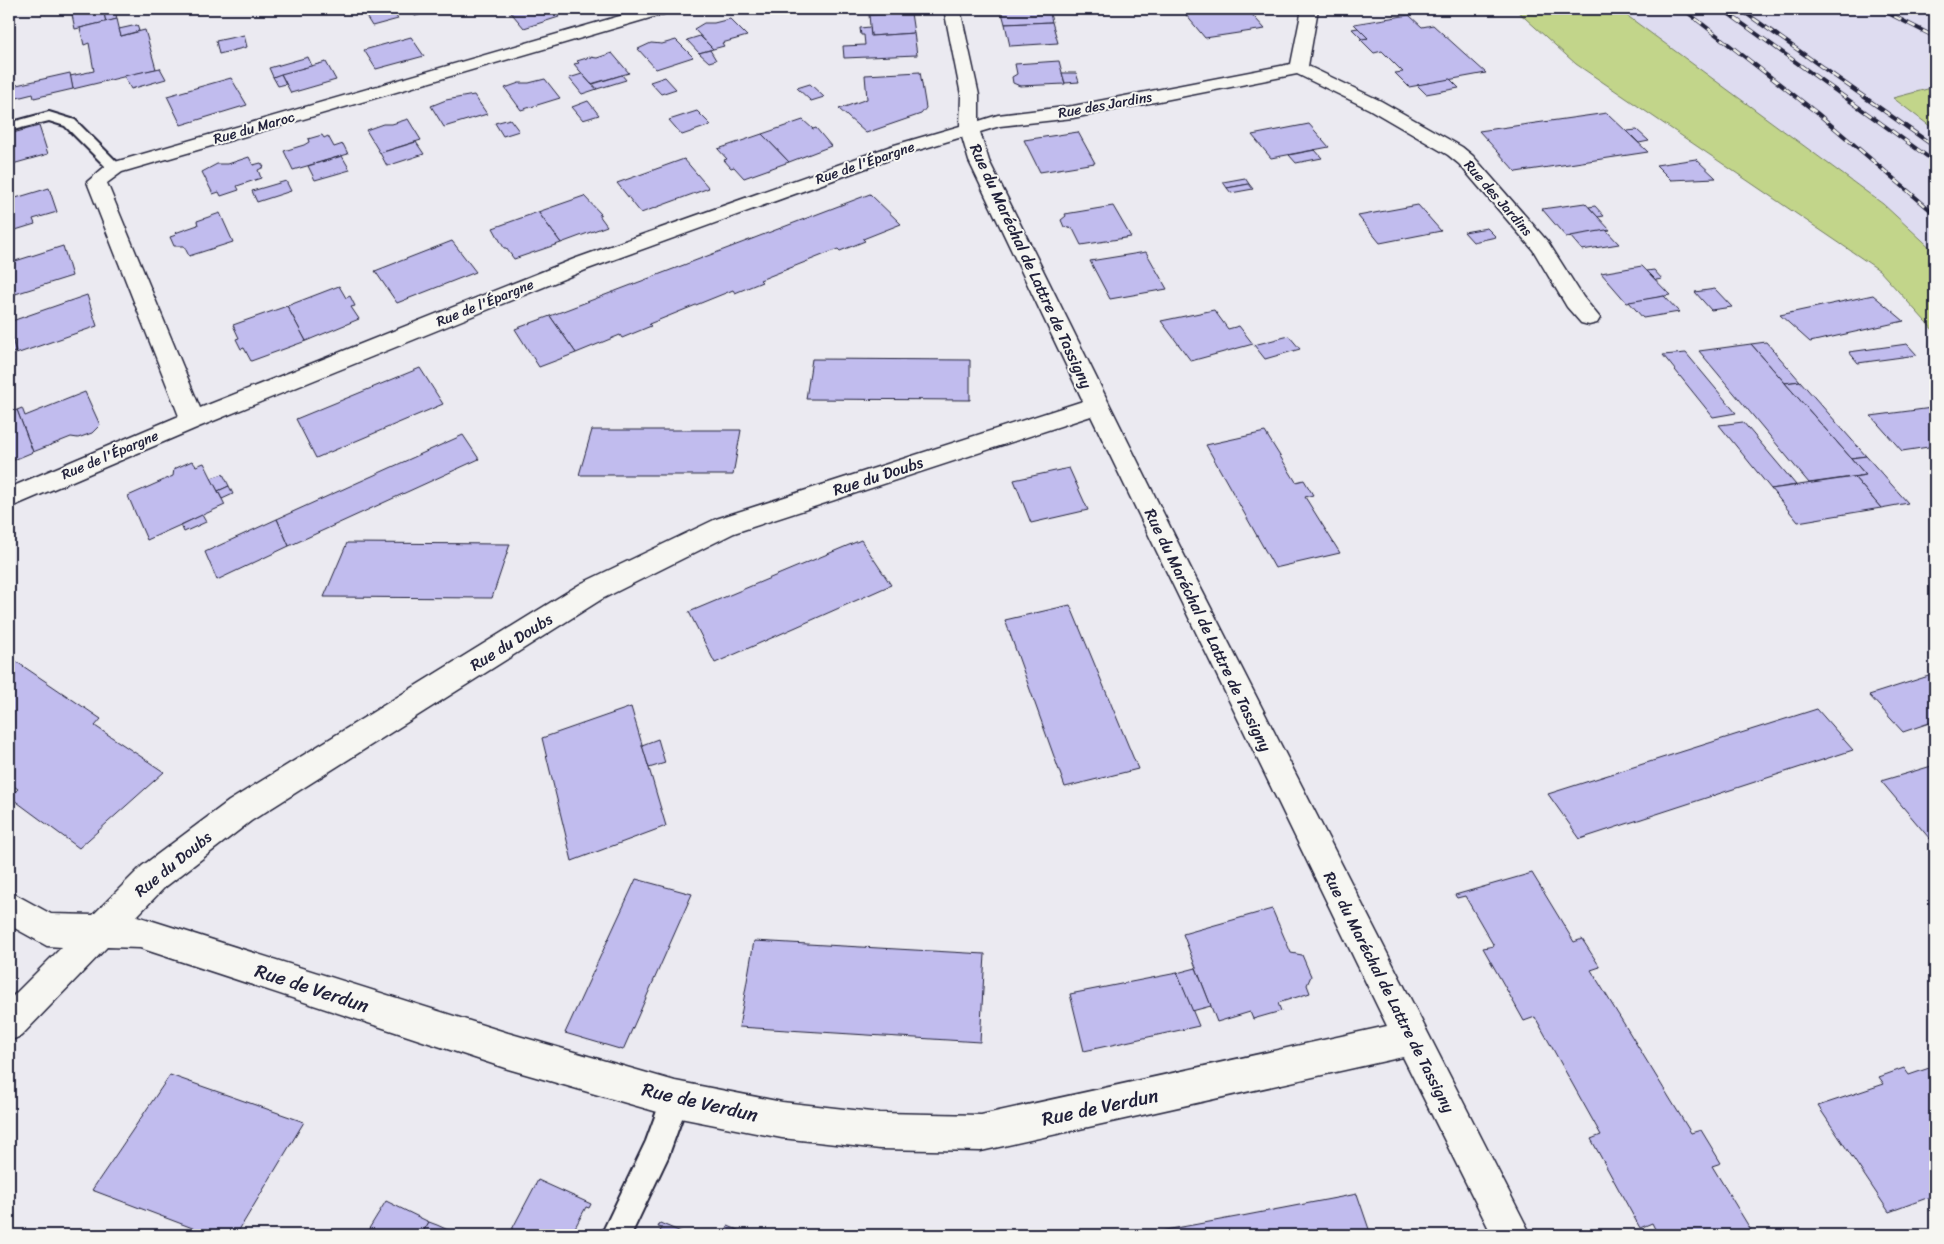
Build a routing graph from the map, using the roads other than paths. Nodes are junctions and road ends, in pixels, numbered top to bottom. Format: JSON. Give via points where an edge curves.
{"nodes":[{"id":1,"x":661,"y":9,"type":"edge"},
{"id":2,"x":952,"y":9,"type":"edge"},
{"id":3,"x":1310,"y":9,"type":"edge"},
{"id":4,"x":1299,"y":68,"type":"junction"},
{"id":5,"x":9,"y":126,"type":"edge"},
{"id":6,"x":970,"y":128,"type":"junction"},
{"id":7,"x":115,"y":168,"type":"junction"},
{"id":8,"x":1589,"y":318,"type":"dead end"},
{"id":9,"x":1097,"y":405,"type":"junction"},
{"id":10,"x":193,"y":420,"type":"junction"},
{"id":11,"x":9,"y":500,"type":"edge"},
{"id":12,"x":9,"y":908,"type":"edge"},
{"id":13,"x":98,"y":931,"type":"junction"},
{"id":14,"x":9,"y":1024,"type":"edge"},
{"id":15,"x":1411,"y":1038,"type":"junction"},
{"id":16,"x":675,"y":1100,"type":"junction"},
{"id":17,"x":616,"y":1235,"type":"edge"},
{"id":18,"x":1512,"y":1235,"type":"edge"}],
"edges":[{"from":1,"to":7,"type":"street","name":"Rue du Maroc"},
{"from":2,"to":6,"type":"street","name":"Rue du Maréchal de Lattre de Tassigny","via":[[970,95]]},
{"from":3,"to":4,"type":"street"},
{"from":4,"to":6,"type":"street","name":"Rue des Jardins","via":[[1073,112],[998,121]]},
{"from":4,"to":8,"type":"street","name":"Rue des Jardins","via":[[1375,105],[1466,160],[1541,247],[1575,302]]},
{"from":5,"to":7,"type":"lane","via":[[49,116],[70,123]]},
{"from":6,"to":9,"type":"street","name":"Rue du Maréchal de Lattre de Tassigny","via":[[979,161]]},
{"from":6,"to":10,"type":"street","name":"Rue de l'Épargne","via":[[898,150],[581,264]]},
{"from":7,"to":10,"type":"street","name":"Rue du Maroc","via":[[97,182]]},
{"from":9,"to":13,"type":"street","name":"Rue du Doubs","via":[[725,526],[592,591],[240,811],[153,876]]},
{"from":9,"to":15,"type":"street","name":"Rue du Maréchal de Lattre de Tassigny"},
{"from":10,"to":11,"type":"street","name":"Rue de l'Épargne"},
{"from":12,"to":13,"type":"street","name":"Rue de Verdun","via":[[47,930]]},
{"from":13,"to":14,"type":"street","name":"Rue du Doubs"},
{"from":13,"to":16,"type":"street","name":"Rue de Verdun","via":[[140,932],[508,1051]]},
{"from":15,"to":16,"type":"street","name":"Rue de Verdun","via":[[981,1133],[880,1132],[782,1120]]},
{"from":15,"to":18,"type":"street","name":"Rue du Maréchal de Lattre de Tassigny"},
{"from":16,"to":17,"type":"lane","via":[[658,1147]]}]}
